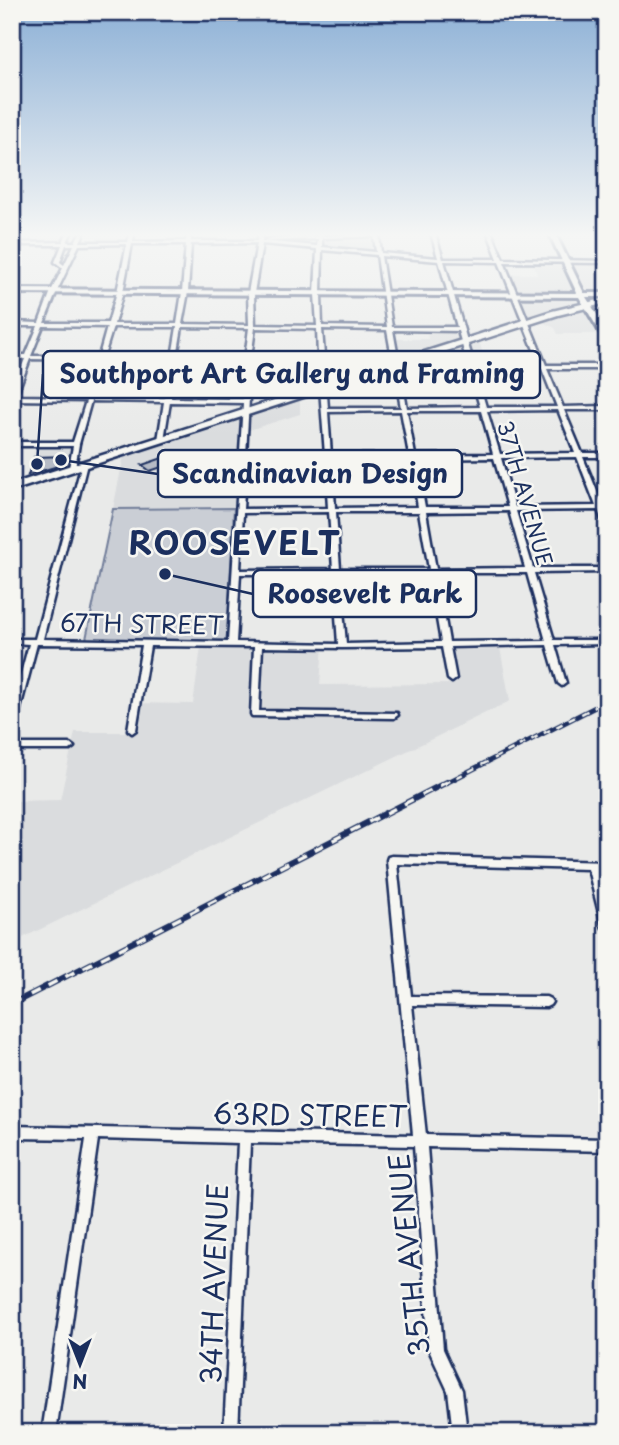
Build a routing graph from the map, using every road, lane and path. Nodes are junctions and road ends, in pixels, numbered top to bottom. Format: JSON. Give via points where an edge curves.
{"nodes":[{"id":1,"x":50,"y":300,"type":"edge"},
{"id":2,"x":117,"y":300,"type":"edge"},
{"id":3,"x":184,"y":300,"type":"edge"},
{"id":4,"x":251,"y":300,"type":"edge"},
{"id":5,"x":318,"y":300,"type":"edge"},
{"id":6,"x":385,"y":300,"type":"edge"},
{"id":7,"x":451,"y":300,"type":"edge"},
{"id":8,"x":518,"y":300,"type":"edge"},
{"id":9,"x":586,"y":300,"type":"edge"},
{"id":10,"x":587,"y":300,"type":"edge"},
{"id":11,"x":526,"y":322,"type":"junction"},
{"id":12,"x":12,"y":324,"type":"edge"},
{"id":13,"x":41,"y":324,"type":"junction"},
{"id":14,"x":110,"y":325,"type":"junction"},
{"id":15,"x":179,"y":326,"type":"junction"},
{"id":16,"x":252,"y":327,"type":"junction"},
{"id":17,"x":320,"y":328,"type":"junction"},
{"id":18,"x":390,"y":328,"type":"junction"},
{"id":19,"x":459,"y":329,"type":"junction"},
{"id":20,"x":607,"y":337,"type":"edge"},
{"id":21,"x":463,"y":342,"type":"junction"},
{"id":22,"x":12,"y":357,"type":"edge"},
{"id":23,"x":28,"y":357,"type":"junction"},
{"id":24,"x":101,"y":358,"type":"junction"},
{"id":25,"x":173,"y":359,"type":"junction"},
{"id":26,"x":248,"y":360,"type":"junction"},
{"id":27,"x":321,"y":360,"type":"junction"},
{"id":28,"x":396,"y":364,"type":"junction"},
{"id":29,"x":472,"y":367,"type":"junction"},
{"id":30,"x":545,"y":367,"type":"junction"},
{"id":31,"x":607,"y":367,"type":"edge"},
{"id":32,"x":323,"y":388,"type":"junction"},
{"id":33,"x":12,"y":398,"type":"edge"},
{"id":34,"x":89,"y":399,"type":"junction"},
{"id":35,"x":167,"y":400,"type":"junction"},
{"id":36,"x":246,"y":401,"type":"junction"},
{"id":37,"x":561,"y":408,"type":"junction"},
{"id":38,"x":607,"y":408,"type":"edge"},
{"id":39,"x":404,"y":409,"type":"junction"},
{"id":40,"x":481,"y":409,"type":"junction"},
{"id":41,"x":326,"y":410,"type":"junction"},
{"id":42,"x":245,"y":413,"type":"junction"},
{"id":43,"x":161,"y":440,"type":"junction"},
{"id":44,"x":12,"y":444,"type":"edge"},
{"id":45,"x":76,"y":444,"type":"junction"},
{"id":46,"x":495,"y":455,"type":"junction"},
{"id":47,"x":579,"y":455,"type":"junction"},
{"id":48,"x":607,"y":455,"type":"edge"},
{"id":49,"x":412,"y":456,"type":"junction"},
{"id":50,"x":329,"y":457,"type":"junction"},
{"id":51,"x":243,"y":458,"type":"junction"},
{"id":52,"x":85,"y":464,"type":"junction"},
{"id":53,"x":72,"y":468,"type":"junction"},
{"id":54,"x":12,"y":488,"type":"edge"},
{"id":55,"x":603,"y":508,"type":"edge"},
{"id":56,"x":512,"y":509,"type":"junction"},
{"id":57,"x":422,"y":510,"type":"junction"},
{"id":58,"x":241,"y":511,"type":"junction"},
{"id":59,"x":331,"y":511,"type":"junction"},
{"id":60,"x":607,"y":524,"type":"edge"},
{"id":61,"x":529,"y":570,"type":"junction"},
{"id":62,"x":607,"y":570,"type":"edge"},
{"id":63,"x":433,"y":571,"type":"junction"},
{"id":64,"x":236,"y":572,"type":"junction"},
{"id":65,"x":335,"y":572,"type":"junction"},
{"id":66,"x":12,"y":641,"type":"edge"},
{"id":67,"x":36,"y":641,"type":"junction"},
{"id":68,"x":607,"y":642,"type":"edge"},
{"id":69,"x":146,"y":643,"type":"junction"},
{"id":70,"x":550,"y":643,"type":"junction"},
{"id":71,"x":232,"y":644,"type":"junction"},
{"id":72,"x":258,"y":645,"type":"junction"},
{"id":73,"x":446,"y":645,"type":"junction"},
{"id":74,"x":342,"y":646,"type":"junction"},
{"id":75,"x":452,"y":678,"type":"dead end"},
{"id":76,"x":562,"y":683,"type":"dead end"},
{"id":77,"x":394,"y":715,"type":"dead end"},
{"id":78,"x":12,"y":723,"type":"edge"},
{"id":79,"x":132,"y":730,"type":"dead end"},
{"id":80,"x":12,"y":747,"type":"edge"},
{"id":81,"x":70,"y":747,"type":"dead end"},
{"id":82,"x":592,"y":866,"type":"junction"},
{"id":83,"x":607,"y":866,"type":"edge"},
{"id":84,"x":607,"y":925,"type":"edge"},
{"id":85,"x":406,"y":1000,"type":"junction"},
{"id":86,"x":547,"y":1002,"type":"dead end"},
{"id":87,"x":12,"y":1132,"type":"edge"},
{"id":88,"x":93,"y":1134,"type":"junction"},
{"id":89,"x":244,"y":1138,"type":"junction"},
{"id":90,"x":420,"y":1140,"type":"junction"},
{"id":91,"x":607,"y":1145,"type":"edge"},
{"id":92,"x":49,"y":1433,"type":"edge"},
{"id":93,"x":231,"y":1433,"type":"edge"},
{"id":94,"x":460,"y":1433,"type":"edge"}],
"edges":[{"from":1,"to":13,"type":"street"},
{"from":2,"to":14,"type":"street"},
{"from":3,"to":15,"type":"street"},
{"from":4,"to":16,"type":"street"},
{"from":5,"to":17,"type":"street"},
{"from":6,"to":18,"type":"street"},
{"from":7,"to":19,"type":"street","name":"37TH AVENUE"},
{"from":8,"to":11,"type":"street"},
{"from":9,"to":11,"type":"main road"},
{"from":10,"to":20,"type":"main road"},
{"from":11,"to":21,"type":"main road"},
{"from":11,"to":30,"type":"street"},
{"from":12,"to":13,"type":"street"},
{"from":13,"to":14,"type":"street"},
{"from":13,"to":23,"type":"street"},
{"from":14,"to":15,"type":"street"},
{"from":14,"to":24,"type":"street"},
{"from":15,"to":16,"type":"street"},
{"from":15,"to":25,"type":"street"},
{"from":16,"to":17,"type":"street"},
{"from":16,"to":26,"type":"street"},
{"from":17,"to":18,"type":"street"},
{"from":17,"to":27,"type":"street"},
{"from":18,"to":19,"type":"street"},
{"from":18,"to":28,"type":"street"},
{"from":19,"to":21,"type":"street","name":"37TH AVENUE"},
{"from":21,"to":28,"type":"main road"},
{"from":21,"to":29,"type":"street","name":"37TH AVENUE"},
{"from":22,"to":23,"type":"street"},
{"from":23,"to":24,"type":"street"},
{"from":23,"to":33,"type":"street"},
{"from":24,"to":25,"type":"street"},
{"from":24,"to":34,"type":"street"},
{"from":25,"to":26,"type":"street"},
{"from":25,"to":35,"type":"street"},
{"from":26,"to":27,"type":"street"},
{"from":26,"to":36,"type":"street"},
{"from":27,"to":32,"type":"street"},
{"from":28,"to":32,"type":"main road"},
{"from":28,"to":39,"type":"street"},
{"from":29,"to":30,"type":"street"},
{"from":29,"to":40,"type":"street","name":"37TH AVENUE"},
{"from":30,"to":31,"type":"street"},
{"from":30,"to":37,"type":"street"},
{"from":32,"to":41,"type":"street"},
{"from":32,"to":42,"type":"main road"},
{"from":33,"to":34,"type":"street"},
{"from":34,"to":35,"type":"street"},
{"from":34,"to":45,"type":"street"},
{"from":35,"to":36,"type":"street"},
{"from":35,"to":43,"type":"street"},
{"from":36,"to":42,"type":"street"},
{"from":37,"to":38,"type":"street"},
{"from":37,"to":40,"type":"street"},
{"from":37,"to":47,"type":"street"},
{"from":39,"to":40,"type":"street"},
{"from":39,"to":41,"type":"street"},
{"from":39,"to":49,"type":"street"},
{"from":40,"to":46,"type":"street","name":"37TH AVENUE"},
{"from":41,"to":50,"type":"street"},
{"from":42,"to":43,"type":"main road"},
{"from":42,"to":51,"type":"street"},
{"from":43,"to":52,"type":"main road"},
{"from":44,"to":45,"type":"street"},
{"from":45,"to":53,"type":"street"},
{"from":46,"to":47,"type":"street"},
{"from":46,"to":49,"type":"street"},
{"from":46,"to":56,"type":"street","name":"37TH AVENUE"},
{"from":47,"to":48,"type":"street"},
{"from":47,"to":55,"type":"street"},
{"from":49,"to":50,"type":"street"},
{"from":49,"to":57,"type":"street"},
{"from":50,"to":51,"type":"street"},
{"from":50,"to":59,"type":"street"},
{"from":51,"to":58,"type":"street"},
{"from":52,"to":53,"type":"main road"},
{"from":52,"to":67,"type":"street"},
{"from":53,"to":54,"type":"main road"},
{"from":55,"to":56,"type":"street"},
{"from":55,"to":60,"type":"street"},
{"from":56,"to":57,"type":"street"},
{"from":56,"to":61,"type":"street","name":"37TH AVENUE"},
{"from":57,"to":59,"type":"street"},
{"from":57,"to":63,"type":"street"},
{"from":58,"to":59,"type":"street"},
{"from":58,"to":64,"type":"street"},
{"from":59,"to":65,"type":"street"},
{"from":61,"to":62,"type":"street"},
{"from":61,"to":63,"type":"street"},
{"from":61,"to":70,"type":"street","name":"37TH AVENUE"},
{"from":63,"to":65,"type":"street"},
{"from":63,"to":73,"type":"street"},
{"from":64,"to":65,"type":"street"},
{"from":64,"to":71,"type":"street"},
{"from":65,"to":74,"type":"street"},
{"from":66,"to":67,"type":"street","name":"67TH STREET"},
{"from":67,"to":69,"type":"street","name":"67TH STREET"},
{"from":67,"to":78,"type":"street"},
{"from":68,"to":70,"type":"street","name":"67TH STREET"},
{"from":69,"to":71,"type":"street","name":"67TH STREET"},
{"from":69,"to":79,"type":"street"},
{"from":70,"to":73,"type":"street","name":"67TH STREET"},
{"from":70,"to":76,"type":"street","name":"37TH AVENUE"},
{"from":71,"to":72,"type":"street","name":"67TH STREET"},
{"from":72,"to":74,"type":"street","name":"67TH STREET"},
{"from":72,"to":77,"type":"street","via":[[256,714]]},
{"from":73,"to":74,"type":"street","name":"67TH STREET"},
{"from":73,"to":75,"type":"street"},
{"from":80,"to":81,"type":"street"},
{"from":82,"to":83,"type":"street"},
{"from":82,"to":84,"type":"street"},
{"from":82,"to":85,"type":"street","name":"35TH AVENUE","via":[[391,860]]},
{"from":85,"to":86,"type":"street"},
{"from":85,"to":90,"type":"street","name":"35TH AVENUE"},
{"from":87,"to":88,"type":"street","name":"63RD STREET"},
{"from":88,"to":89,"type":"street","name":"63RD STREET"},
{"from":88,"to":92,"type":"street"},
{"from":89,"to":90,"type":"street","name":"63RD STREET"},
{"from":89,"to":93,"type":"street","name":"34TH AVENUE"},
{"from":90,"to":91,"type":"street","name":"63RD STREET"},
{"from":90,"to":94,"type":"street","name":"35TH AVENUE","via":[[436,1350],[455,1390]]}]}
